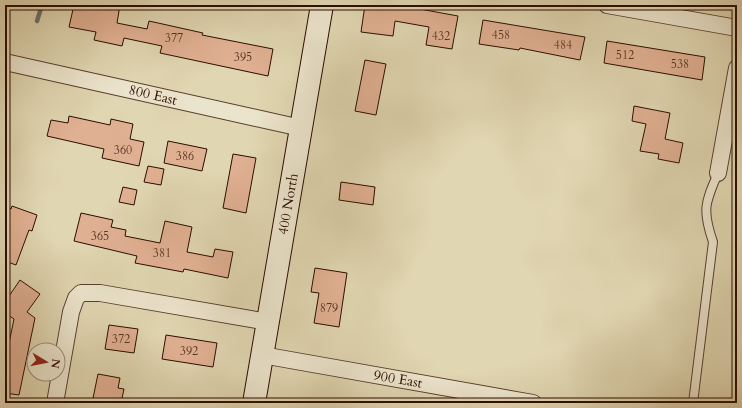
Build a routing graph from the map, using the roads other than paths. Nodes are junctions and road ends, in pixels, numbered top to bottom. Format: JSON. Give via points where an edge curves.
{"nodes":[{"id":1,"x":322,"y":5,"type":"edge"},
{"id":2,"x":607,"y":5,"type":"edge"},
{"id":3,"x":737,"y":28,"type":"edge"},
{"id":4,"x":5,"y":62,"type":"edge"},
{"id":5,"x":737,"y":68,"type":"edge"},
{"id":6,"x":301,"y":128,"type":"junction"},
{"id":7,"x":718,"y":173,"type":"joint"},
{"id":8,"x":268,"y":322,"type":"junction"},
{"id":9,"x":262,"y":356,"type":"junction"},
{"id":10,"x":55,"y":403,"type":"edge"},
{"id":11,"x":254,"y":403,"type":"edge"},
{"id":12,"x":533,"y":403,"type":"edge"},
{"id":13,"x":693,"y":403,"type":"edge"}],
"edges":[{"from":1,"to":6,"type":"main road","name":"400 North"},
{"from":2,"to":3,"type":"street"},
{"from":4,"to":6,"type":"street","name":"800 East"},
{"from":5,"to":7,"type":"street"},
{"from":6,"to":8,"type":"main road","name":"400 North"},
{"from":7,"to":13,"type":"lane","via":[[706,204],[707,224],[713,242]]},
{"from":8,"to":9,"type":"main road","name":"400 North"},
{"from":8,"to":10,"type":"street","via":[[100,293],[81,293],[76,298],[71,312]]},
{"from":9,"to":11,"type":"main road","name":"400 North"},
{"from":9,"to":12,"type":"street","name":"900 East"}]}
